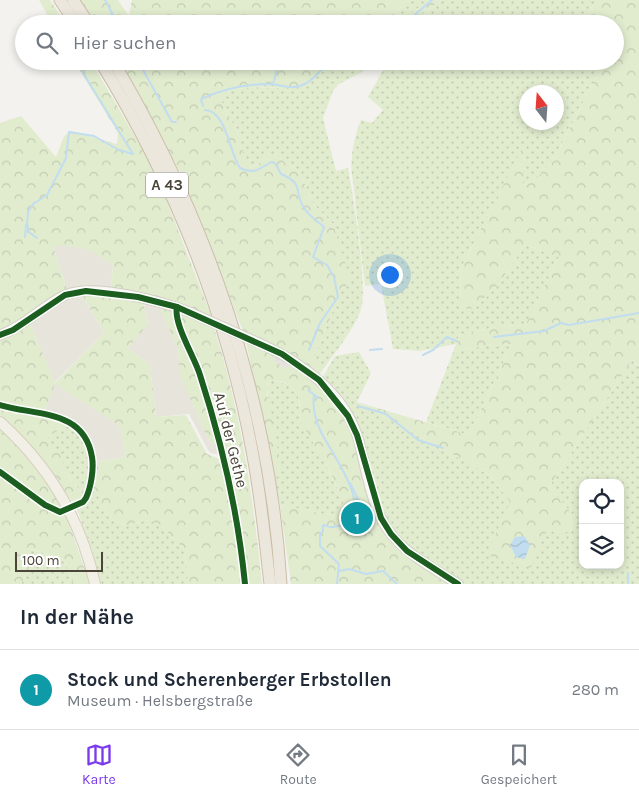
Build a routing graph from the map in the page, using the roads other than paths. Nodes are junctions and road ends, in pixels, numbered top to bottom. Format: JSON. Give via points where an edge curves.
{"nodes":[{"id":1,"x":60,"y":0,"type":"edge"},
{"id":2,"x":73,"y":0,"type":"edge"},
{"id":3,"x":70,"y":15,"type":"edge"},
{"id":4,"x":83,"y":15,"type":"edge"},
{"id":5,"x":105,"y":70,"type":"edge"},
{"id":6,"x":118,"y":70,"type":"edge"},
{"id":7,"x":178,"y":307,"type":"junction"},
{"id":8,"x":0,"y":335,"type":"edge"},
{"id":9,"x":0,"y":405,"type":"edge"},
{"id":10,"x":0,"y":422,"type":"edge"},
{"id":11,"x":0,"y":472,"type":"edge"},
{"id":12,"x":70,"y":508,"type":"junction"},
{"id":13,"x":95,"y":584,"type":"edge"},
{"id":14,"x":244,"y":584,"type":"edge"},
{"id":15,"x":270,"y":584,"type":"edge"},
{"id":16,"x":281,"y":584,"type":"edge"},
{"id":17,"x":458,"y":584,"type":"edge"}],
"edges":[{"from":1,"to":3,"type":"highway"},
{"from":2,"to":4,"type":"highway"},
{"from":5,"to":15,"type":"highway","number":"A 43","via":[[145,138],[172,196],[218,317],[254,457]]},
{"from":6,"to":16,"type":"highway","number":"A 43","via":[[180,187],[224,299],[242,359],[261,443]]},
{"from":7,"to":8,"type":"street","via":[[131,296],[75,292]]},
{"from":7,"to":14,"type":"street","name":"Auf der Gethe","via":[[178,319],[211,410],[237,519]]},
{"from":7,"to":17,"type":"street","bridge":true,"via":[[259,343],[309,371],[340,405],[357,435],[380,518],[391,534],[407,551]]},
{"from":9,"to":12,"type":"street","via":[[54,416],[70,423],[89,442],[92,461],[88,495],[83,502]]},
{"from":10,"to":12,"type":"main road","via":[[32,452]]},
{"from":11,"to":12,"type":"street","via":[[55,511]]},
{"from":12,"to":13,"type":"main road","via":[[89,557]]}]}
